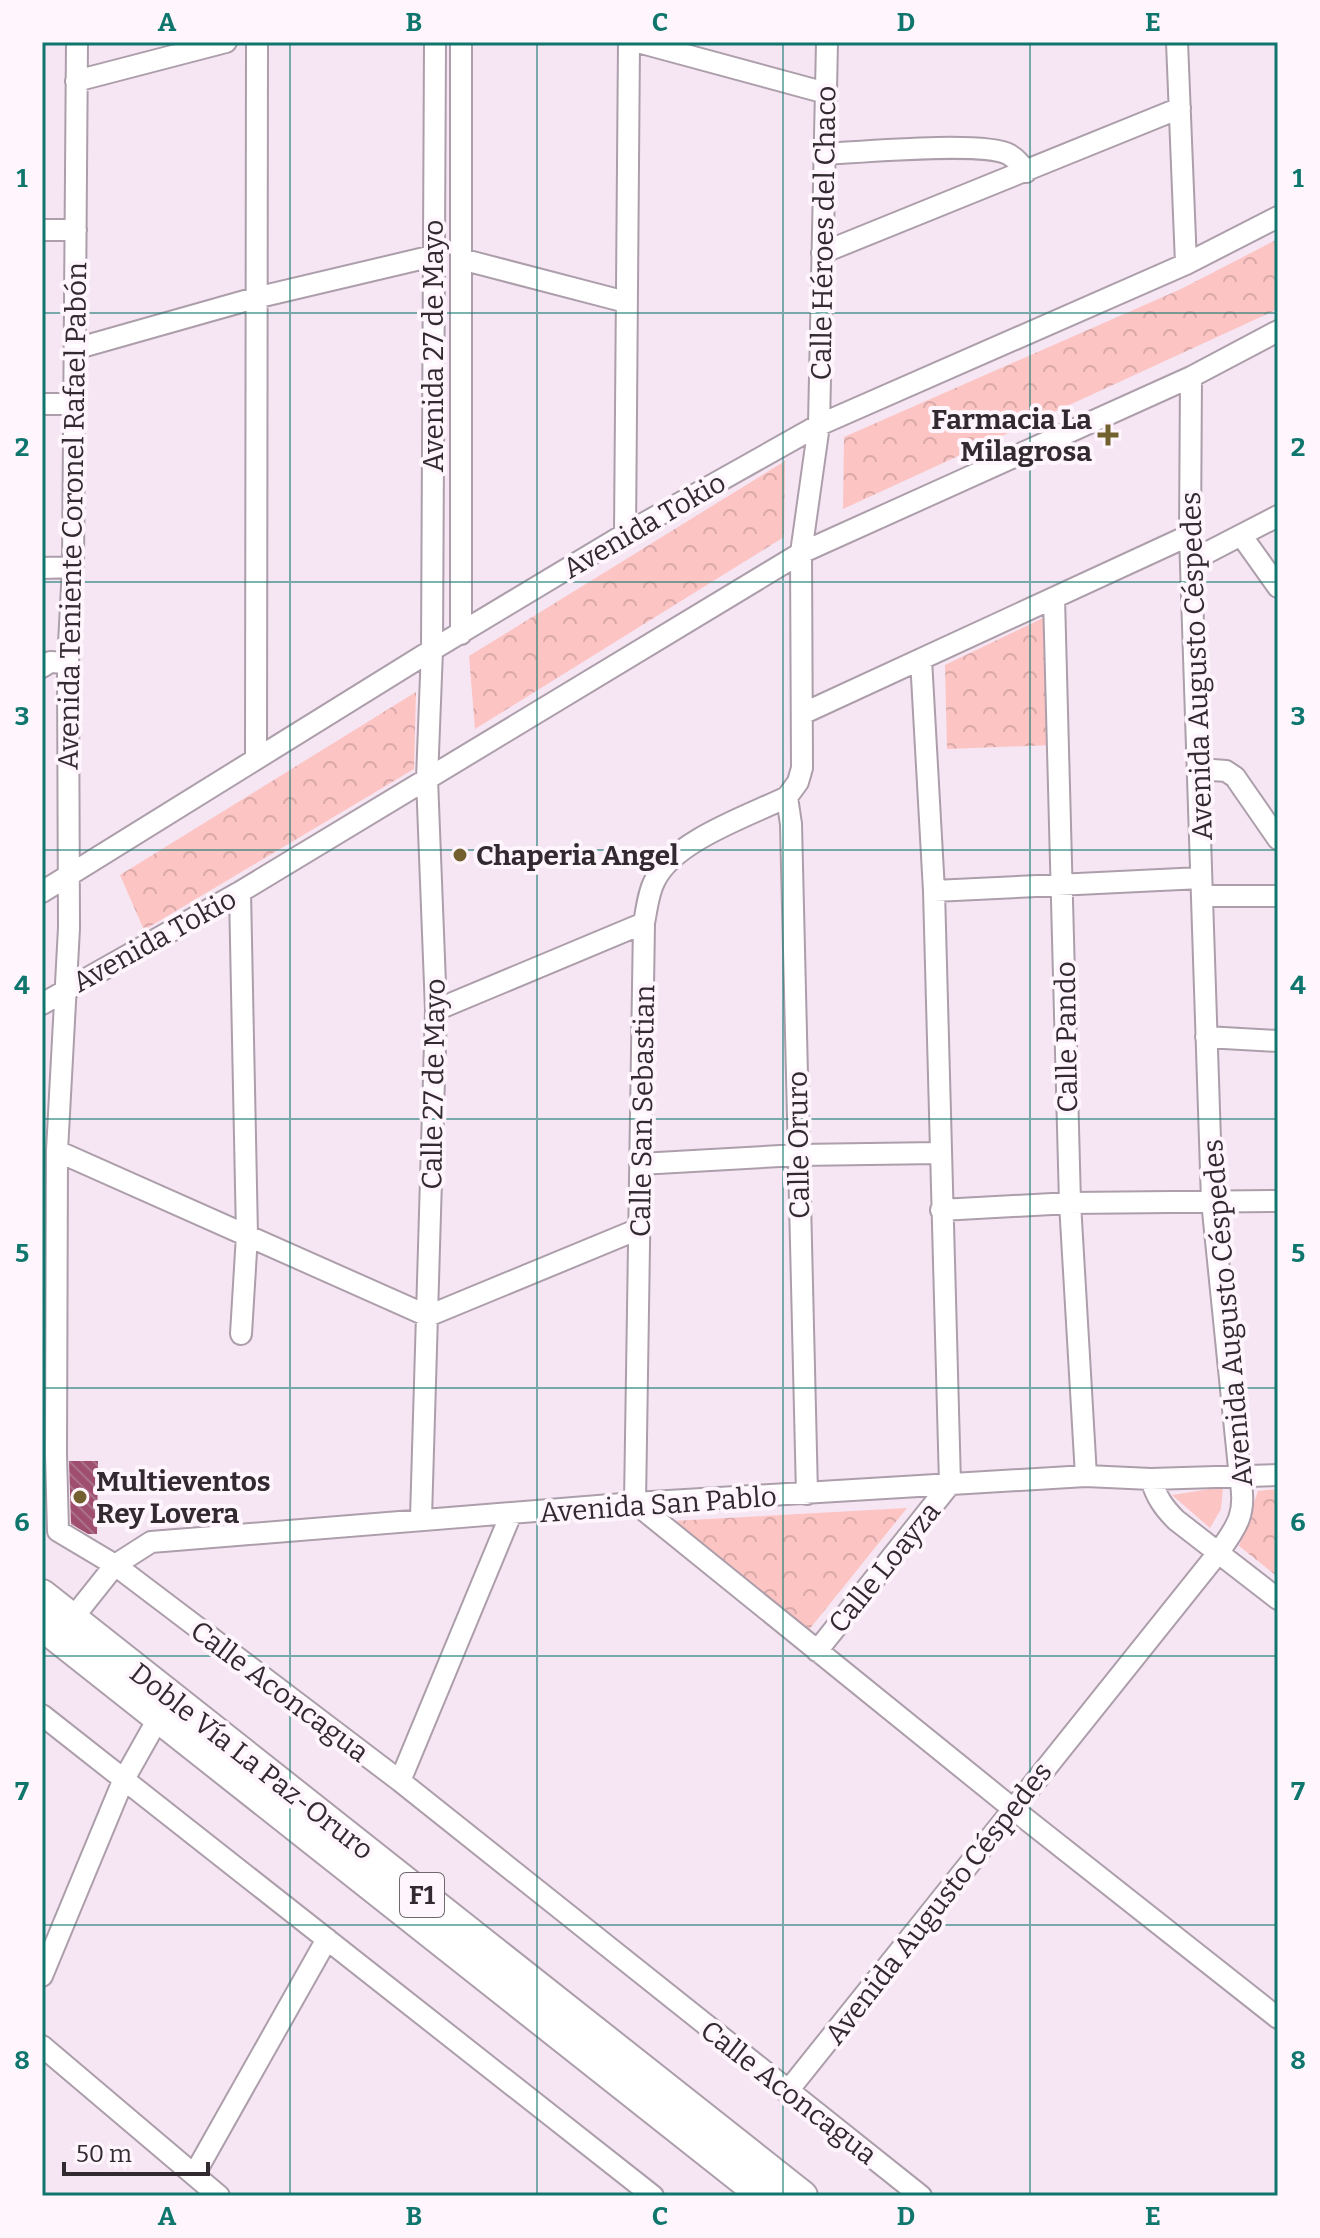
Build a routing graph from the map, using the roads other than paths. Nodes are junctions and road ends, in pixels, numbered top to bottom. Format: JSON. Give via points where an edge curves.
{"nodes":[{"id":1,"x":77,"y":42,"type":"edge"},
{"id":2,"x":226,"y":42,"type":"edge"},
{"id":3,"x":257,"y":42,"type":"edge"},
{"id":4,"x":435,"y":42,"type":"edge"},
{"id":5,"x":461,"y":42,"type":"edge"},
{"id":6,"x":629,"y":42,"type":"edge"},
{"id":7,"x":638,"y":42,"type":"edge"},
{"id":8,"x":827,"y":42,"type":"edge"},
{"id":9,"x":1177,"y":42,"type":"edge"},
{"id":10,"x":76,"y":81,"type":"junction"},
{"id":11,"x":826,"y":93,"type":"junction"},
{"id":12,"x":1180,"y":108,"type":"junction"},
{"id":13,"x":825,"y":154,"type":"junction"},
{"id":14,"x":1026,"y":172,"type":"junction"},
{"id":15,"x":1278,"y":217,"type":"edge"},
{"id":16,"x":42,"y":230,"type":"edge"},
{"id":17,"x":76,"y":230,"type":"junction"},
{"id":18,"x":822,"y":253,"type":"junction"},
{"id":19,"x":433,"y":256,"type":"junction"},
{"id":20,"x":461,"y":259,"type":"junction"},
{"id":21,"x":1186,"y":264,"type":"junction"},
{"id":22,"x":255,"y":298,"type":"junction"},
{"id":23,"x":626,"y":302,"type":"junction"},
{"id":24,"x":1278,"y":331,"type":"edge"},
{"id":25,"x":75,"y":349,"type":"junction"},
{"id":26,"x":1191,"y":377,"type":"junction"},
{"id":27,"x":42,"y":404,"type":"edge"},
{"id":28,"x":74,"y":404,"type":"junction"},
{"id":29,"x":819,"y":425,"type":"junction"},
{"id":30,"x":1278,"y":516,"type":"edge"},
{"id":31,"x":625,"y":534,"type":"junction"},
{"id":32,"x":1190,"y":535,"type":"junction"},
{"id":33,"x":1241,"y":535,"type":"junction"},
{"id":34,"x":801,"y":553,"type":"junction"},
{"id":35,"x":1191,"y":561,"type":"junction"},
{"id":36,"x":73,"y":567,"type":"junction"},
{"id":37,"x":42,"y":568,"type":"edge"},
{"id":38,"x":1278,"y":587,"type":"edge"},
{"id":39,"x":1054,"y":598,"type":"junction"},
{"id":40,"x":461,"y":634,"type":"junction"},
{"id":41,"x":432,"y":650,"type":"junction"},
{"id":42,"x":921,"y":659,"type":"junction"},
{"id":43,"x":68,"y":663,"type":"junction"},
{"id":44,"x":42,"y":667,"type":"edge"},
{"id":45,"x":802,"y":714,"type":"junction"},
{"id":46,"x":256,"y":759,"type":"junction"},
{"id":47,"x":1199,"y":769,"type":"junction"},
{"id":48,"x":427,"y":779,"type":"junction"},
{"id":49,"x":787,"y":797,"type":"junction"},
{"id":50,"x":1278,"y":839,"type":"edge"},
{"id":51,"x":69,"y":875,"type":"junction"},
{"id":52,"x":1063,"y":885,"type":"junction"},
{"id":53,"x":1202,"y":887,"type":"junction"},
{"id":54,"x":934,"y":891,"type":"junction"},
{"id":55,"x":42,"y":892,"type":"edge"},
{"id":56,"x":240,"y":892,"type":"junction"},
{"id":57,"x":1278,"y":896,"type":"edge"},
{"id":58,"x":644,"y":923,"type":"junction"},
{"id":59,"x":66,"y":989,"type":"junction"},
{"id":60,"x":42,"y":1004,"type":"edge"},
{"id":61,"x":436,"y":1010,"type":"junction"},
{"id":62,"x":1206,"y":1037,"type":"junction"},
{"id":63,"x":1278,"y":1041,"type":"edge"},
{"id":64,"x":57,"y":1151,"type":"junction"},
{"id":65,"x":939,"y":1153,"type":"junction"},
{"id":66,"x":798,"y":1155,"type":"junction"},
{"id":67,"x":640,"y":1164,"type":"junction"},
{"id":68,"x":1212,"y":1201,"type":"junction"},
{"id":69,"x":1278,"y":1201,"type":"edge"},
{"id":70,"x":1070,"y":1203,"type":"junction"},
{"id":71,"x":941,"y":1210,"type":"junction"},
{"id":72,"x":641,"y":1228,"type":"junction"},
{"id":73,"x":247,"y":1235,"type":"junction"},
{"id":74,"x":42,"y":1260,"type":"edge"},
{"id":75,"x":59,"y":1274,"type":"junction"},
{"id":76,"x":428,"y":1316,"type":"junction"},
{"id":77,"x":241,"y":1334,"type":"dead end"},
{"id":78,"x":1278,"y":1475,"type":"edge"},
{"id":79,"x":1086,"y":1476,"type":"junction"},
{"id":80,"x":1240,"y":1478,"type":"junction"},
{"id":81,"x":1151,"y":1479,"type":"junction"},
{"id":82,"x":950,"y":1484,"type":"junction"},
{"id":83,"x":807,"y":1494,"type":"junction"},
{"id":84,"x":635,"y":1503,"type":"junction"},
{"id":85,"x":511,"y":1514,"type":"junction"},
{"id":86,"x":421,"y":1518,"type":"junction"},
{"id":87,"x":50,"y":1525,"type":"edge"},
{"id":88,"x":1218,"y":1553,"type":"junction"},
{"id":89,"x":115,"y":1565,"type":"junction"},
{"id":90,"x":42,"y":1595,"type":"edge"},
{"id":91,"x":1278,"y":1599,"type":"edge"},
{"id":92,"x":72,"y":1619,"type":"junction"},
{"id":93,"x":42,"y":1625,"type":"edge"},
{"id":94,"x":817,"y":1651,"type":"junction"},
{"id":95,"x":42,"y":1715,"type":"edge"},
{"id":96,"x":159,"y":1717,"type":"junction"},
{"id":97,"x":123,"y":1781,"type":"junction"},
{"id":98,"x":400,"y":1781,"type":"junction"},
{"id":99,"x":1012,"y":1808,"type":"junction"},
{"id":100,"x":327,"y":1939,"type":"junction"},
{"id":101,"x":42,"y":1976,"type":"edge"},
{"id":102,"x":1278,"y":2018,"type":"edge"},
{"id":103,"x":42,"y":2046,"type":"edge"},
{"id":104,"x":787,"y":2092,"type":"junction"},
{"id":105,"x":194,"y":2175,"type":"junction"},
{"id":106,"x":219,"y":2196,"type":"edge"},
{"id":107,"x":653,"y":2196,"type":"edge"},
{"id":108,"x":764,"y":2196,"type":"edge"},
{"id":109,"x":802,"y":2196,"type":"edge"},
{"id":110,"x":921,"y":2196,"type":"edge"}],
"edges":[{"from":1,"to":10,"type":"street","name":"Avenida Teniente Coronel Rafael Pabón"},
{"from":2,"to":10,"type":"street"},
{"from":3,"to":22,"type":"street"},
{"from":4,"to":19,"type":"street","name":"Avenida 27 de Mayo"},
{"from":5,"to":20,"type":"street","name":"Avenida 27 de Mayo"},
{"from":6,"to":23,"type":"street"},
{"from":7,"to":11,"type":"street"},
{"from":8,"to":11,"type":"street","name":"Calle Héroes del Chaco"},
{"from":9,"to":12,"type":"street"},
{"from":10,"to":17,"type":"street","name":"Avenida Teniente Coronel Rafael Pabón"},
{"from":11,"to":13,"type":"street","name":"Calle Héroes del Chaco"},
{"from":12,"to":14,"type":"street"},
{"from":12,"to":21,"type":"street"},
{"from":13,"to":14,"type":"street","via":[[978,148],[1008,154]]},
{"from":13,"to":18,"type":"street","name":"Calle Héroes del Chaco"},
{"from":14,"to":18,"type":"street"},
{"from":15,"to":21,"type":"street","name":"Avenida Tokio"},
{"from":16,"to":17,"type":"street"},
{"from":17,"to":25,"type":"street","name":"Avenida Teniente Coronel Rafael Pabón"},
{"from":18,"to":29,"type":"street","name":"Calle Héroes del Chaco"},
{"from":19,"to":22,"type":"street"},
{"from":19,"to":41,"type":"street","name":"Avenida 27 de Mayo"},
{"from":20,"to":23,"type":"street"},
{"from":20,"to":40,"type":"street","name":"Avenida 27 de Mayo"},
{"from":21,"to":29,"type":"street","name":"Avenida Tokio"},
{"from":22,"to":25,"type":"street"},
{"from":22,"to":46,"type":"street"},
{"from":23,"to":31,"type":"street"},
{"from":24,"to":26,"type":"street","name":"Avenida Tokio"},
{"from":25,"to":28,"type":"street","name":"Avenida Teniente Coronel Rafael Pabón"},
{"from":26,"to":32,"type":"street","name":"Avenida Augusto Céspedes"},
{"from":26,"to":34,"type":"street","name":"Avenida Tokio"},
{"from":27,"to":28,"type":"street"},
{"from":28,"to":36,"type":"street","name":"Avenida Teniente Coronel Rafael Pabón"},
{"from":29,"to":31,"type":"street","name":"Avenida Tokio"},
{"from":29,"to":34,"type":"street","name":"Calle Héroes del Chaco"},
{"from":30,"to":33,"type":"street"},
{"from":31,"to":40,"type":"street","name":"Avenida Tokio"},
{"from":32,"to":35,"type":"street","name":"Avenida Augusto Céspedes"},
{"from":32,"to":39,"type":"street"},
{"from":33,"to":35,"type":"street"},
{"from":33,"to":38,"type":"street"},
{"from":34,"to":45,"type":"street","name":"Calle Héroes del Chaco"},
{"from":34,"to":48,"type":"street","name":"Avenida Tokio"},
{"from":35,"to":47,"type":"street","name":"Avenida Augusto Céspedes"},
{"from":36,"to":37,"type":"street"},
{"from":36,"to":43,"type":"street","name":"Avenida Teniente Coronel Rafael Pabón"},
{"from":39,"to":42,"type":"street"},
{"from":39,"to":52,"type":"street","name":"Calle Pando"},
{"from":40,"to":41,"type":"street","name":"Avenida Tokio"},
{"from":41,"to":46,"type":"street","name":"Avenida Tokio"},
{"from":41,"to":48,"type":"street","name":"Calle 27 de Mayo"},
{"from":42,"to":45,"type":"street"},
{"from":42,"to":54,"type":"street"},
{"from":43,"to":44,"type":"street"},
{"from":43,"to":51,"type":"street","name":"Avenida Teniente Coronel Rafael Pabón"},
{"from":45,"to":49,"type":"street","name":"Calle Héroes del Chaco","via":[[802,768]]},
{"from":46,"to":51,"type":"street","name":"Avenida Tokio"},
{"from":47,"to":50,"type":"street","via":[[1235,777]]},
{"from":47,"to":53,"type":"street","name":"Avenida Augusto Céspedes"},
{"from":48,"to":56,"type":"street","name":"Avenida Tokio"},
{"from":48,"to":61,"type":"street","name":"Calle 27 de Mayo"},
{"from":49,"to":58,"type":"street","name":"Calle San Sebastian","via":[[675,853],[654,881]]},
{"from":49,"to":66,"type":"street","name":"Calle Oruro"},
{"from":51,"to":55,"type":"street","name":"Avenida Tokio"},
{"from":51,"to":59,"type":"street","name":"Avenida Teniente Coronel Rafael Pabón"},
{"from":52,"to":53,"type":"street"},
{"from":52,"to":54,"type":"street"},
{"from":52,"to":70,"type":"street","name":"Calle Pando"},
{"from":53,"to":57,"type":"street"},
{"from":53,"to":62,"type":"street","name":"Avenida Augusto Céspedes"},
{"from":54,"to":65,"type":"street"},
{"from":56,"to":59,"type":"street","name":"Avenida Tokio"},
{"from":56,"to":73,"type":"street"},
{"from":58,"to":61,"type":"street"},
{"from":58,"to":67,"type":"street","name":"Calle San Sebastian"},
{"from":59,"to":60,"type":"street","name":"Avenida Tokio"},
{"from":59,"to":64,"type":"street","name":"Calle Aconcagua"},
{"from":61,"to":76,"type":"street","name":"Calle 27 de Mayo"},
{"from":62,"to":63,"type":"street"},
{"from":62,"to":68,"type":"street","name":"Avenida Augusto Céspedes"},
{"from":64,"to":73,"type":"street"},
{"from":64,"to":75,"type":"street","name":"Calle Aconcagua"},
{"from":65,"to":66,"type":"street"},
{"from":65,"to":71,"type":"street"},
{"from":66,"to":67,"type":"street"},
{"from":66,"to":83,"type":"street","name":"Calle Oruro"},
{"from":67,"to":72,"type":"street","name":"Calle San Sebastian"},
{"from":68,"to":69,"type":"street"},
{"from":68,"to":70,"type":"street"},
{"from":68,"to":80,"type":"street","name":"Avenida Augusto Céspedes"},
{"from":70,"to":71,"type":"street"},
{"from":70,"to":79,"type":"street","name":"Calle Pando"},
{"from":71,"to":82,"type":"street"},
{"from":72,"to":76,"type":"street"},
{"from":72,"to":84,"type":"street","name":"Calle San Sebastian"},
{"from":73,"to":76,"type":"street"},
{"from":73,"to":77,"type":"street"},
{"from":74,"to":75,"type":"street"},
{"from":75,"to":87,"type":"street","name":"Calle Aconcagua"},
{"from":76,"to":86,"type":"street","name":"Calle 27 de Mayo"},
{"from":78,"to":80,"type":"street","name":"Avenida San Pablo"},
{"from":79,"to":81,"type":"street","name":"Avenida San Pablo"},
{"from":79,"to":82,"type":"street","name":"Avenida San Pablo"},
{"from":80,"to":81,"type":"street","name":"Avenida San Pablo"},
{"from":80,"to":88,"type":"street","name":"Avenida Augusto Céspedes","via":[[1240,1519]]},
{"from":81,"to":88,"type":"street","via":[[1164,1508]]},
{"from":82,"to":83,"type":"street","name":"Avenida San Pablo"},
{"from":82,"to":94,"type":"street","name":"Calle Loayza"},
{"from":83,"to":84,"type":"street","name":"Avenida San Pablo"},
{"from":84,"to":85,"type":"street","name":"Avenida San Pablo"},
{"from":84,"to":94,"type":"street"},
{"from":85,"to":86,"type":"street","name":"Avenida San Pablo"},
{"from":85,"to":98,"type":"street"},
{"from":86,"to":89,"type":"street","name":"Avenida San Pablo","via":[[151,1542]]},
{"from":87,"to":89,"type":"street","name":"Calle Aconcagua"},
{"from":88,"to":91,"type":"street"},
{"from":88,"to":99,"type":"street","name":"Avenida Augusto Céspedes"},
{"from":89,"to":92,"type":"street","name":"Avenida San Pablo"},
{"from":89,"to":98,"type":"street","name":"Calle Aconcagua"},
{"from":90,"to":92,"type":"highway","name":"Doble Vía La Paz-Oruro","number":"F1"},
{"from":92,"to":109,"type":"highway","name":"Doble Vía La Paz-Oruro","number":"F1"},
{"from":93,"to":96,"type":"highway","name":"Doble Vía La Paz-Oruro","number":"F1"},
{"from":94,"to":99,"type":"street"},
{"from":95,"to":97,"type":"street"},
{"from":96,"to":97,"type":"street"},
{"from":96,"to":108,"type":"highway","name":"Doble Vía La Paz-Oruro","number":"F1"},
{"from":97,"to":100,"type":"street"},
{"from":97,"to":101,"type":"street"},
{"from":98,"to":104,"type":"street","name":"Calle Aconcagua"},
{"from":99,"to":102,"type":"street"},
{"from":99,"to":104,"type":"street","name":"Avenida Augusto Céspedes"},
{"from":100,"to":105,"type":"street"},
{"from":100,"to":107,"type":"street"},
{"from":103,"to":105,"type":"street"},
{"from":104,"to":110,"type":"street","name":"Calle Aconcagua"},
{"from":105,"to":106,"type":"street"}]}
